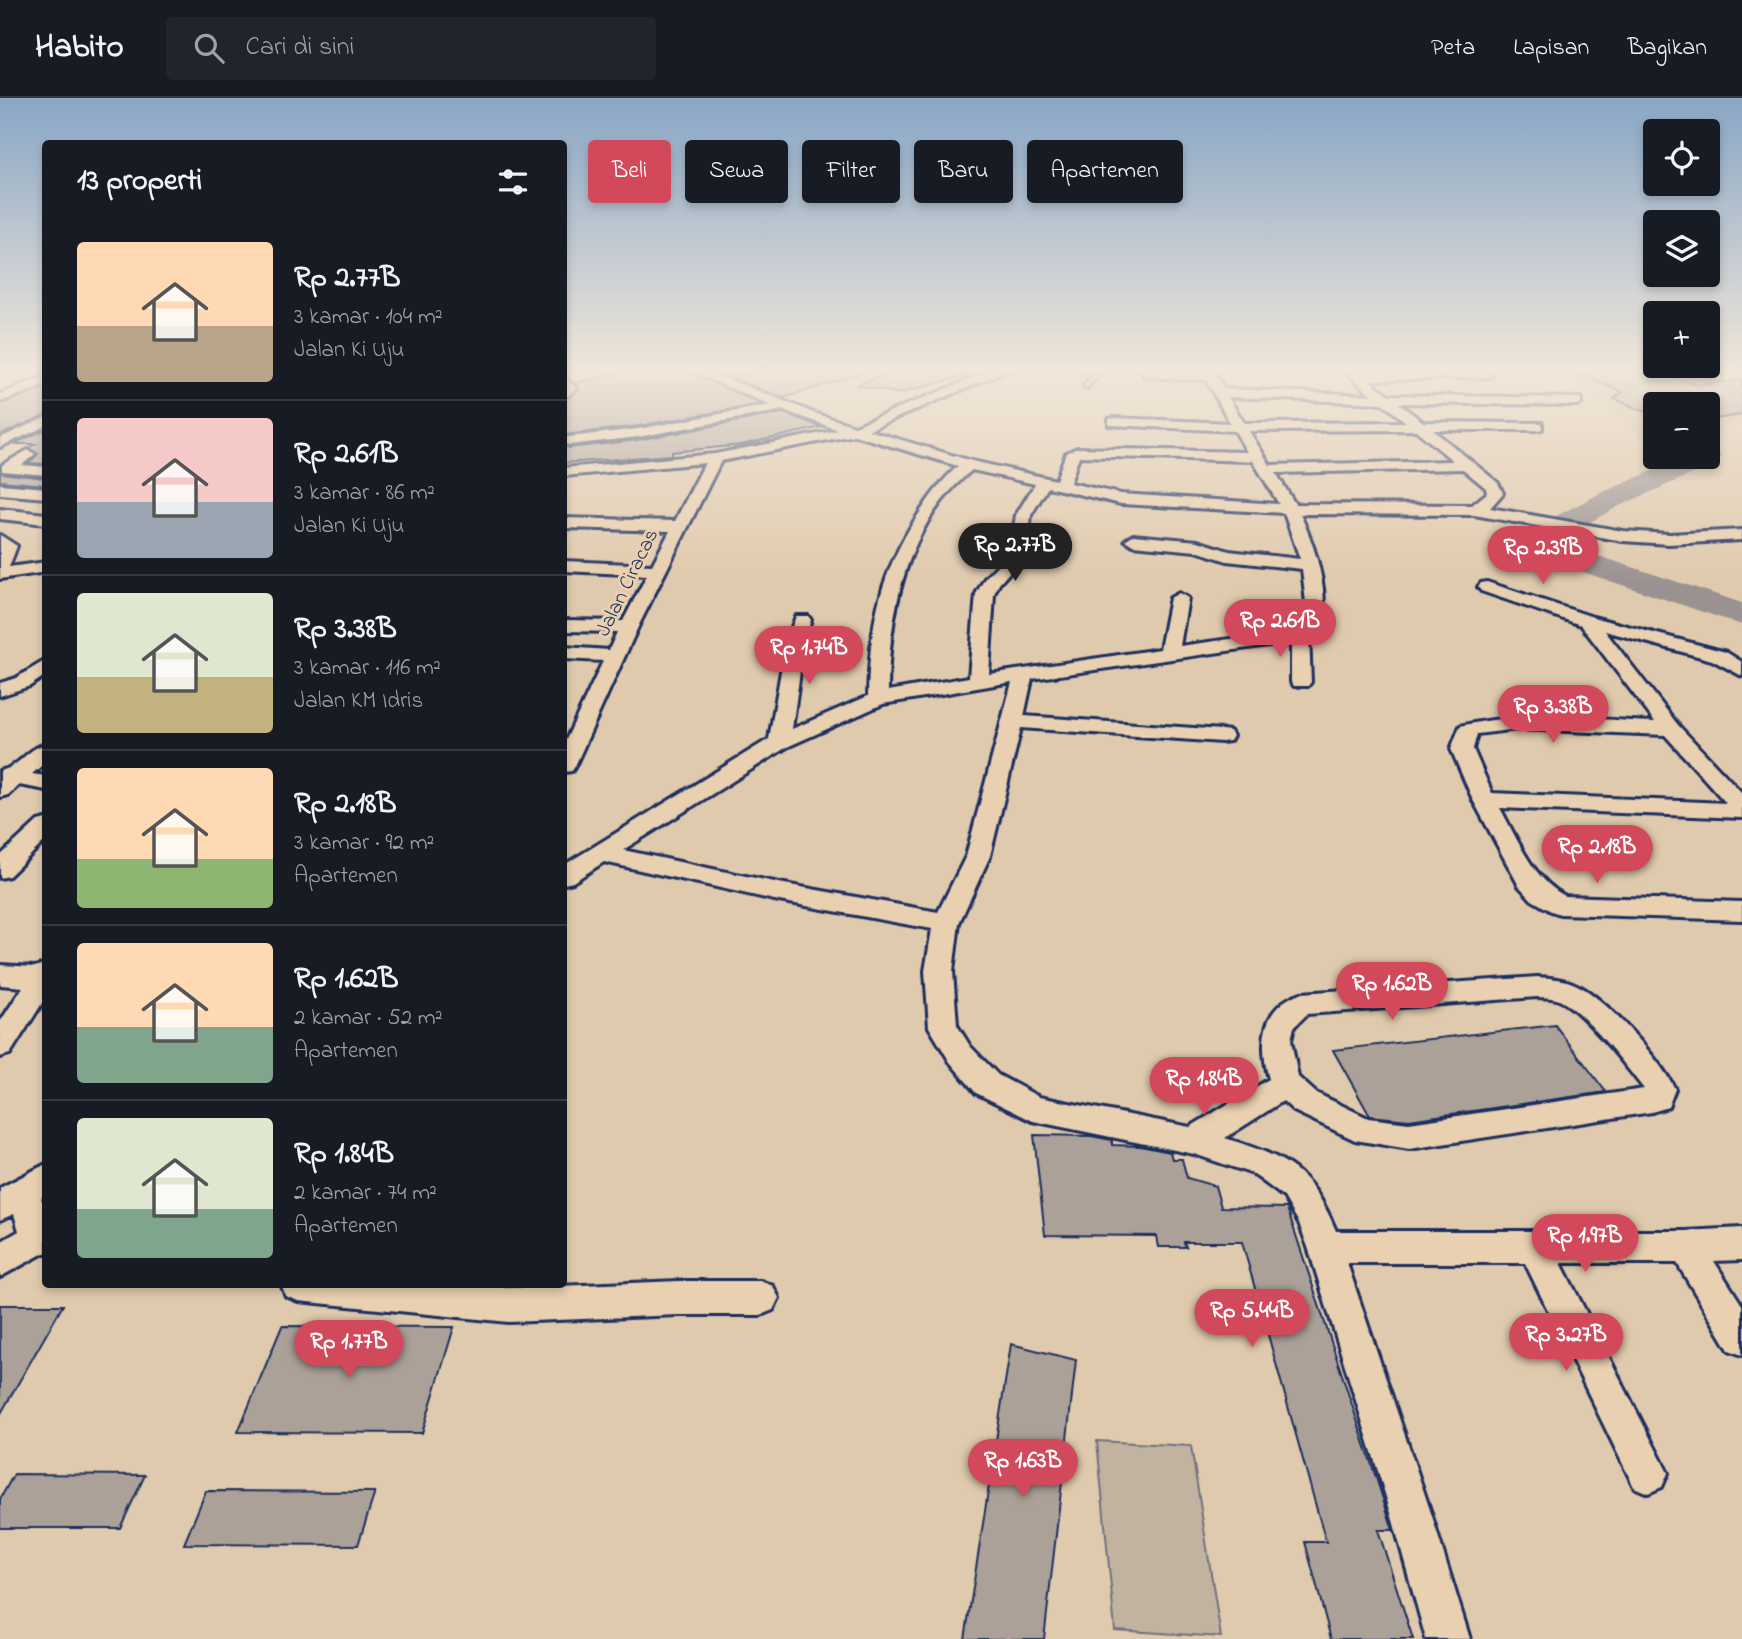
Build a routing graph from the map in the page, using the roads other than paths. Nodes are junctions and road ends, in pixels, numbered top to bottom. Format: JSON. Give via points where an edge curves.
{"nodes":[{"id":1,"x":578,"y":440,"type":"edge"},
{"id":2,"x":807,"y":440,"type":"edge"},
{"id":3,"x":889,"y":440,"type":"edge"},
{"id":4,"x":1247,"y":440,"type":"edge"},
{"id":5,"x":1434,"y":440,"type":"edge"},
{"id":6,"x":569,"y":441,"type":"dead end"},
{"id":7,"x":42,"y":454,"type":"edge"},
{"id":8,"x":1257,"y":457,"type":"junction"},
{"id":9,"x":715,"y":458,"type":"junction"},
{"id":10,"x":2,"y":464,"type":"edge"},
{"id":11,"x":969,"y":465,"type":"junction"},
{"id":12,"x":1465,"y":465,"type":"junction"},
{"id":13,"x":42,"y":470,"type":"edge"},
{"id":14,"x":1267,"y":470,"type":"junction"},
{"id":15,"x":567,"y":472,"type":"edge"},
{"id":16,"x":1044,"y":482,"type":"junction"},
{"id":17,"x":1062,"y":487,"type":"junction"},
{"id":18,"x":0,"y":489,"type":"edge"},
{"id":19,"x":42,"y":493,"type":"edge"},
{"id":20,"x":1290,"y":509,"type":"junction"},
{"id":21,"x":1474,"y":510,"type":"junction"},
{"id":22,"x":0,"y":514,"type":"edge"},
{"id":23,"x":42,"y":519,"type":"edge"},
{"id":24,"x":567,"y":523,"type":"edge"},
{"id":25,"x":681,"y":526,"type":"junction"},
{"id":26,"x":1742,"y":535,"type":"edge"},
{"id":27,"x":0,"y":540,"type":"edge"},
{"id":28,"x":1133,"y":540,"type":"dead end"},
{"id":29,"x":1308,"y":565,"type":"junction"},
{"id":30,"x":567,"y":566,"type":"edge"},
{"id":31,"x":42,"y":567,"type":"edge"},
{"id":32,"x":657,"y":570,"type":"junction"},
{"id":33,"x":0,"y":572,"type":"edge"},
{"id":34,"x":1487,"y":587,"type":"dead end"},
{"id":35,"x":1179,"y":598,"type":"dead end"},
{"id":36,"x":802,"y":620,"type":"dead end"},
{"id":37,"x":1587,"y":621,"type":"junction"},
{"id":38,"x":567,"y":625,"type":"edge"},
{"id":39,"x":629,"y":627,"type":"junction"},
{"id":40,"x":1300,"y":635,"type":"junction"},
{"id":41,"x":567,"y":653,"type":"edge"},
{"id":42,"x":1169,"y":655,"type":"junction"},
{"id":43,"x":617,"y":656,"type":"junction"},
{"id":44,"x":42,"y":669,"type":"edge"},
{"id":45,"x":1742,"y":670,"type":"edge"},
{"id":46,"x":1023,"y":677,"type":"junction"},
{"id":47,"x":979,"y":681,"type":"junction"},
{"id":48,"x":1301,"y":682,"type":"dead end"},
{"id":49,"x":0,"y":690,"type":"edge"},
{"id":50,"x":878,"y":699,"type":"junction"},
{"id":51,"x":1011,"y":721,"type":"junction"},
{"id":52,"x":1671,"y":729,"type":"junction"},
{"id":53,"x":1222,"y":736,"type":"dead end"},
{"id":54,"x":779,"y":742,"type":"junction"},
{"id":55,"x":42,"y":753,"type":"edge"},
{"id":56,"x":567,"y":760,"type":"edge"},
{"id":57,"x":4,"y":781,"type":"edge"},
{"id":58,"x":42,"y":783,"type":"edge"},
{"id":59,"x":1484,"y":800,"type":"junction"},
{"id":60,"x":1742,"y":809,"type":"edge"},
{"id":61,"x":42,"y":831,"type":"edge"},
{"id":62,"x":600,"y":853,"type":"junction"},
{"id":63,"x":0,"y":870,"type":"edge"},
{"id":64,"x":567,"y":874,"type":"edge"},
{"id":65,"x":1742,"y":911,"type":"edge"},
{"id":66,"x":946,"y":923,"type":"junction"},
{"id":67,"x":0,"y":975,"type":"edge"},
{"id":68,"x":42,"y":975,"type":"edge"},
{"id":69,"x":42,"y":977,"type":"edge"},
{"id":70,"x":0,"y":1046,"type":"edge"},
{"id":71,"x":1285,"y":1084,"type":"junction"},
{"id":72,"x":1194,"y":1141,"type":"junction"},
{"id":73,"x":23,"y":1191,"type":"edge"},
{"id":74,"x":42,"y":1235,"type":"edge"},
{"id":75,"x":42,"y":1238,"type":"edge"},
{"id":76,"x":1742,"y":1244,"type":"edge"},
{"id":77,"x":1325,"y":1247,"type":"junction"},
{"id":78,"x":1535,"y":1247,"type":"junction"},
{"id":79,"x":1686,"y":1247,"type":"junction"},
{"id":80,"x":0,"y":1261,"type":"edge"},
{"id":81,"x":338,"y":1288,"type":"edge"},
{"id":82,"x":761,"y":1298,"type":"dead end"},
{"id":83,"x":1742,"y":1337,"type":"edge"},
{"id":84,"x":1648,"y":1473,"type":"dead end"},
{"id":85,"x":1448,"y":1639,"type":"edge"}],
"edges":[{"from":1,"to":6,"type":"street"},
{"from":2,"to":9,"type":"street"},
{"from":3,"to":11,"type":"street"},
{"from":4,"to":8,"type":"street"},
{"from":5,"to":12,"type":"street"},
{"from":7,"to":10,"type":"street"},
{"from":8,"to":14,"type":"street"},
{"from":8,"to":17,"type":"street","via":[[1077,452]]},
{"from":9,"to":15,"type":"street"},
{"from":9,"to":25,"type":"street","name":"Jalan Ciracas"},
{"from":10,"to":13,"type":"street"},
{"from":11,"to":16,"type":"street"},
{"from":11,"to":50,"type":"street","via":[[934,499],[890,581],[879,651]]},
{"from":12,"to":14,"type":"street"},
{"from":12,"to":21,"type":"street","via":[[1493,486],[1495,493],[1484,507]]},
{"from":14,"to":20,"type":"street"},
{"from":16,"to":17,"type":"street"},
{"from":16,"to":47,"type":"street","via":[[1022,518],[1021,545],[1014,559],[1001,569],[985,594]]},
{"from":17,"to":20,"type":"street","via":[[1152,503]]},
{"from":18,"to":19,"type":"street"},
{"from":20,"to":21,"type":"street"},
{"from":20,"to":29,"type":"street"},
{"from":21,"to":26,"type":"street","via":[[1623,536]]},
{"from":22,"to":23,"type":"street"},
{"from":24,"to":25,"type":"street"},
{"from":25,"to":32,"type":"street","name":"Jalan Ciracas"},
{"from":27,"to":33,"type":"street","via":[[9,545]]},
{"from":28,"to":29,"type":"street"},
{"from":29,"to":40,"type":"street","via":[[1314,616],[1311,627]]},
{"from":30,"to":32,"type":"street"},
{"from":31,"to":33,"type":"street"},
{"from":32,"to":39,"type":"street","name":"Jalan Ciracas"},
{"from":34,"to":37,"type":"street"},
{"from":35,"to":42,"type":"street"},
{"from":36,"to":54,"type":"street","via":[[794,643]]},
{"from":37,"to":45,"type":"street","via":[[1719,656]]},
{"from":37,"to":52,"type":"street"},
{"from":38,"to":39,"type":"street"},
{"from":39,"to":43,"type":"street","name":"Jalan Ciracas"},
{"from":40,"to":42,"type":"street"},
{"from":40,"to":48,"type":"street"},
{"from":41,"to":43,"type":"street"},
{"from":42,"to":46,"type":"street"},
{"from":43,"to":56,"type":"street","name":"Jalan Ciracas"},
{"from":44,"to":49,"type":"street"},
{"from":46,"to":47,"type":"street"},
{"from":46,"to":51,"type":"street"},
{"from":47,"to":50,"type":"street"},
{"from":50,"to":54,"type":"street"},
{"from":51,"to":53,"type":"street"},
{"from":51,"to":66,"type":"street","via":[[978,856]]},
{"from":52,"to":59,"type":"street","via":[[1518,723],[1467,730],[1462,749]]},
{"from":52,"to":60,"type":"street"},
{"from":54,"to":62,"type":"street"},
{"from":55,"to":57,"type":"street"},
{"from":57,"to":58,"type":"street"},
{"from":59,"to":60,"type":"street"},
{"from":59,"to":65,"type":"street","via":[[1528,880],[1560,905]]},
{"from":61,"to":63,"type":"street"},
{"from":62,"to":64,"type":"street"},
{"from":62,"to":66,"type":"street"},
{"from":66,"to":72,"type":"street","via":[[939,971],[943,1027],[987,1084],[1033,1108]]},
{"from":67,"to":68,"type":"street"},
{"from":69,"to":70,"type":"street"},
{"from":71,"to":71,"type":"street","via":[[1305,1102],[1366,1131],[1409,1136],[1652,1100],[1660,1089],[1571,993],[1537,987],[1301,1003],[1278,1024],[1276,1041]]},
{"from":71,"to":72,"type":"street"},
{"from":72,"to":77,"type":"street","via":[[1264,1164],[1295,1187]]},
{"from":73,"to":74,"type":"street"},
{"from":75,"to":80,"type":"street"},
{"from":76,"to":79,"type":"street"},
{"from":77,"to":78,"type":"street"},
{"from":77,"to":85,"type":"street"},
{"from":78,"to":79,"type":"street"},
{"from":78,"to":84,"type":"street"},
{"from":79,"to":83,"type":"street"},
{"from":81,"to":82,"type":"street","via":[[509,1305]]}]}
